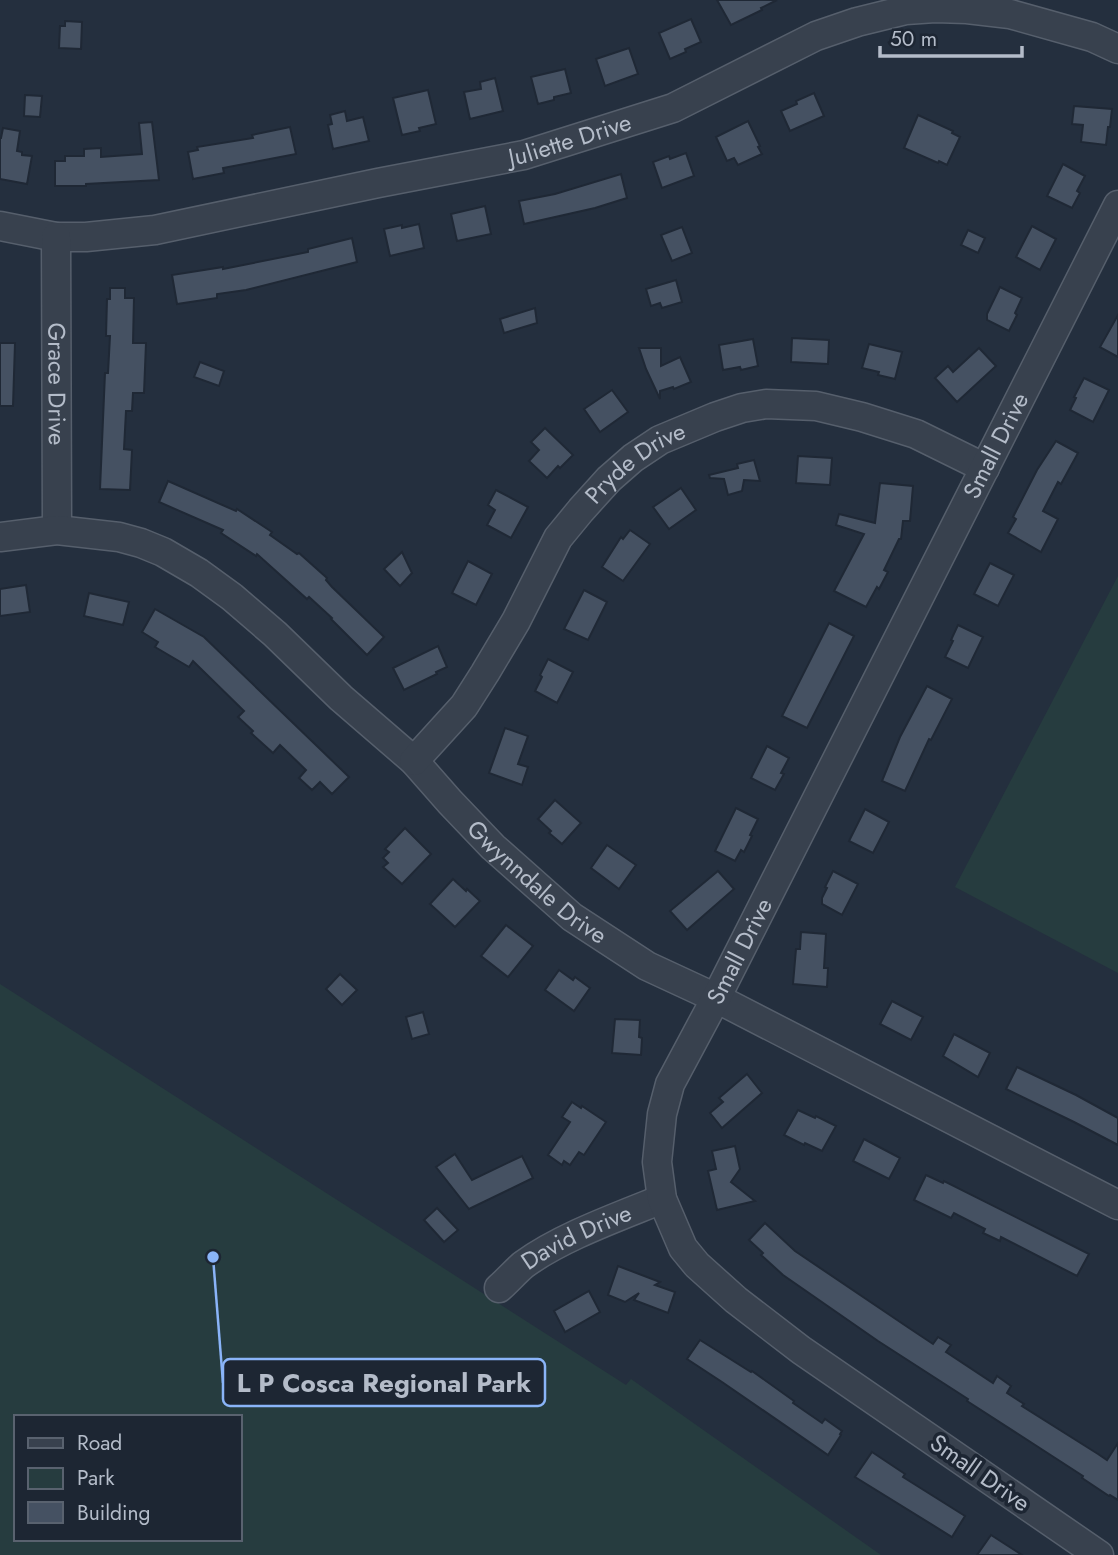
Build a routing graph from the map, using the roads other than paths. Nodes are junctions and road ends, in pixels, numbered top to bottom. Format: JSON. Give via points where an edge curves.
{"nodes":[{"id":1,"x":1118,"y":49,"type":"edge"},
{"id":2,"x":1118,"y":205,"type":"edge"},
{"id":3,"x":0,"y":226,"type":"edge"},
{"id":4,"x":56,"y":237,"type":"junction"},
{"id":5,"x":985,"y":468,"type":"junction"},
{"id":6,"x":57,"y":530,"type":"junction"},
{"id":7,"x":0,"y":537,"type":"edge"},
{"id":8,"x":414,"y":761,"type":"junction"},
{"id":9,"x":716,"y":998,"type":"junction"},
{"id":10,"x":662,"y":1199,"type":"junction"},
{"id":11,"x":1118,"y":1205,"type":"edge"},
{"id":12,"x":499,"y":1288,"type":"dead end"},
{"id":13,"x":1099,"y":1555,"type":"edge"}],
"edges":[{"from":1,"to":4,"type":"street","name":"Juliette Drive","via":[[1010,14],[906,10],[816,36],[673,108],[524,155],[155,230]]},
{"from":2,"to":5,"type":"street","name":"Small Drive"},
{"from":3,"to":4,"type":"street","name":"Juliette Drive"},
{"from":4,"to":6,"type":"street","name":"Grace Drive"},
{"from":5,"to":8,"type":"street","name":"Pryde Drive","via":[[916,434],[816,406],[742,408],[660,440],[609,480],[558,538],[516,621],[464,706]]},
{"from":5,"to":9,"type":"street","name":"Small Drive"},
{"from":6,"to":7,"type":"street","name":"Gwynndale Drive"},
{"from":6,"to":8,"type":"street","name":"Gwynndale Drive","via":[[141,543],[199,573],[275,634]]},
{"from":8,"to":9,"type":"street","name":"Gwynndale Drive","via":[[493,847],[572,917],[647,966]]},
{"from":9,"to":10,"type":"street","name":"Small Drive","via":[[670,1084],[657,1162]]},
{"from":9,"to":11,"type":"street","name":"Gwynndale Drive"},
{"from":10,"to":12,"type":"street","name":"David Drive","via":[[558,1245],[523,1266]]},
{"from":10,"to":13,"type":"street","name":"Small Drive","via":[[683,1248],[736,1300]]}]}
